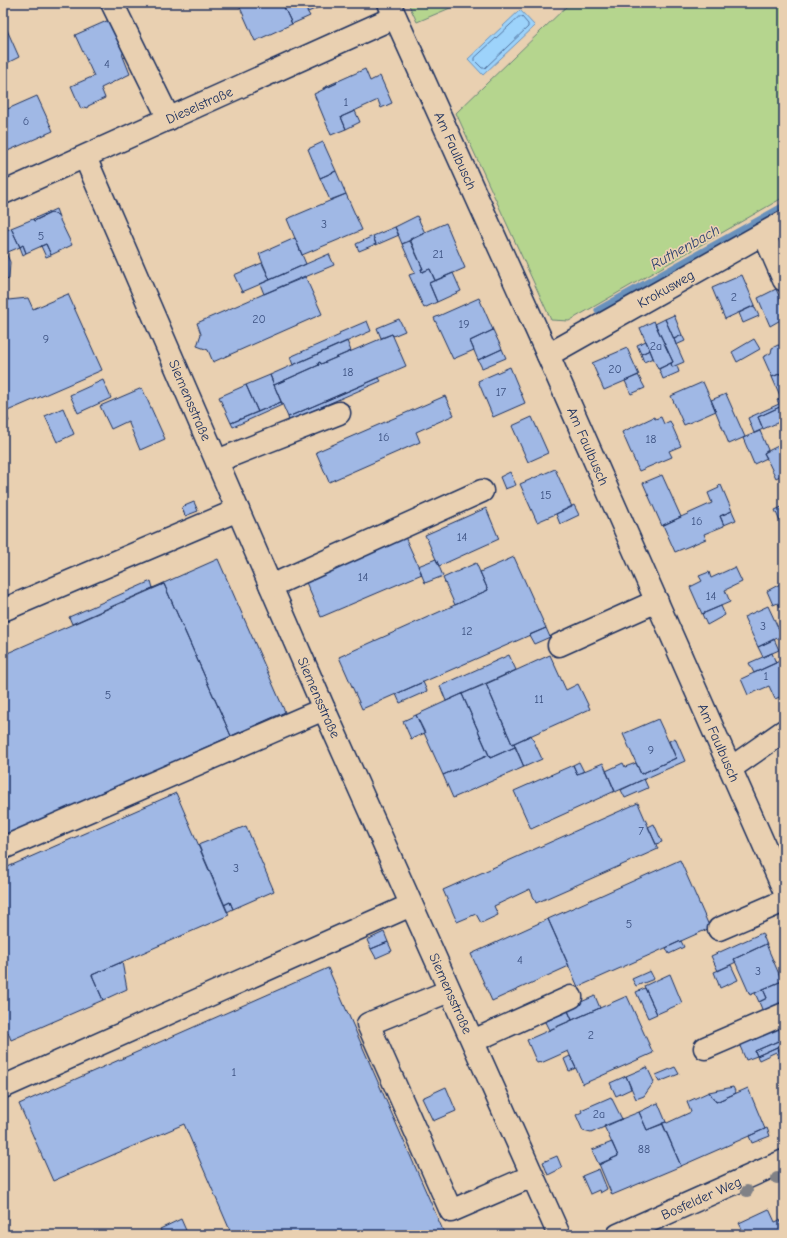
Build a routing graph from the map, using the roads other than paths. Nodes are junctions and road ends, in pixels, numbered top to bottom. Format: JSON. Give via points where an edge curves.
{"nodes":[{"id":1,"x":112,"y":3,"type":"edge"},
{"id":2,"x":392,"y":10,"type":"edge"},
{"id":3,"x":169,"y":119,"type":"junction"},
{"id":4,"x":85,"y":157,"type":"junction"},
{"id":5,"x":3,"y":193,"type":"edge"},
{"id":6,"x":784,"y":222,"type":"edge"},
{"id":7,"x":764,"y":234,"type":"junction"},
{"id":8,"x":784,"y":280,"type":"edge"},
{"id":9,"x":548,"y":355,"type":"junction"},
{"id":10,"x":339,"y":413,"type":"dead end"},
{"id":11,"x":217,"y":461,"type":"junction"},
{"id":12,"x":482,"y":491,"type":"dead end"},
{"id":13,"x":238,"y":510,"type":"junction"},
{"id":14,"x":271,"y":586,"type":"junction"},
{"id":15,"x":657,"y":601,"type":"junction"},
{"id":16,"x":3,"y":610,"type":"edge"},
{"id":17,"x":559,"y":645,"type":"dead end"},
{"id":18,"x":324,"y":710,"type":"junction"},
{"id":19,"x":784,"y":731,"type":"edge"},
{"id":20,"x":731,"y":768,"type":"junction"},
{"id":21,"x":3,"y":848,"type":"edge"},
{"id":22,"x":784,"y":890,"type":"edge"},
{"id":23,"x":784,"y":901,"type":"edge"},
{"id":24,"x":411,"y":905,"type":"junction"},
{"id":25,"x":720,"y":929,"type":"dead end"},
{"id":26,"x":449,"y":991,"type":"junction"},
{"id":27,"x":571,"y":997,"type":"dead end"},
{"id":28,"x":784,"y":1014,"type":"edge"},
{"id":29,"x":473,"y":1041,"type":"junction"},
{"id":30,"x":705,"y":1048,"type":"dead end"},
{"id":31,"x":3,"y":1087,"type":"edge"},
{"id":32,"x":784,"y":1162,"type":"edge"},
{"id":33,"x":532,"y":1176,"type":"junction"},
{"id":34,"x":559,"y":1235,"type":"edge"},
{"id":35,"x":618,"y":1235,"type":"edge"}],
"edges":[{"from":1,"to":3,"type":"street"},
{"from":2,"to":3,"type":"street","name":"Dieselstraße"},
{"from":2,"to":9,"type":"street","name":"Am Faulbusch"},
{"from":3,"to":4,"type":"street","name":"Dieselstraße"},
{"from":4,"to":5,"type":"street","name":"Dieselstraße"},
{"from":4,"to":11,"type":"street","name":"Siemensstraße"},
{"from":6,"to":7,"type":"street","name":"Krokusweg"},
{"from":7,"to":8,"type":"street"},
{"from":7,"to":9,"type":"street","name":"Krokusweg"},
{"from":9,"to":15,"type":"street","name":"Am Faulbusch"},
{"from":10,"to":11,"type":"street"},
{"from":11,"to":13,"type":"street","name":"Siemensstraße"},
{"from":12,"to":14,"type":"street"},
{"from":13,"to":14,"type":"street","name":"Siemensstraße"},
{"from":13,"to":16,"type":"street"},
{"from":14,"to":18,"type":"street","name":"Siemensstraße"},
{"from":15,"to":17,"type":"street"},
{"from":15,"to":20,"type":"street","name":"Am Faulbusch"},
{"from":18,"to":21,"type":"street"},
{"from":18,"to":24,"type":"street","name":"Siemensstraße"},
{"from":19,"to":20,"type":"street"},
{"from":20,"to":22,"type":"street","name":"Am Faulbusch"},
{"from":23,"to":25,"type":"street"},
{"from":24,"to":26,"type":"street","name":"Siemensstraße"},
{"from":24,"to":31,"type":"street"},
{"from":26,"to":29,"type":"street","name":"Siemensstraße"},
{"from":26,"to":33,"type":"street","via":[[368,1024],[451,1211]]},
{"from":27,"to":29,"type":"street"},
{"from":28,"to":30,"type":"street"},
{"from":29,"to":33,"type":"street","name":"Siemensstraße"},
{"from":32,"to":35,"type":"street","name":"Bosfelder Weg"},
{"from":33,"to":34,"type":"street","name":"Siemensstraße"}]}
